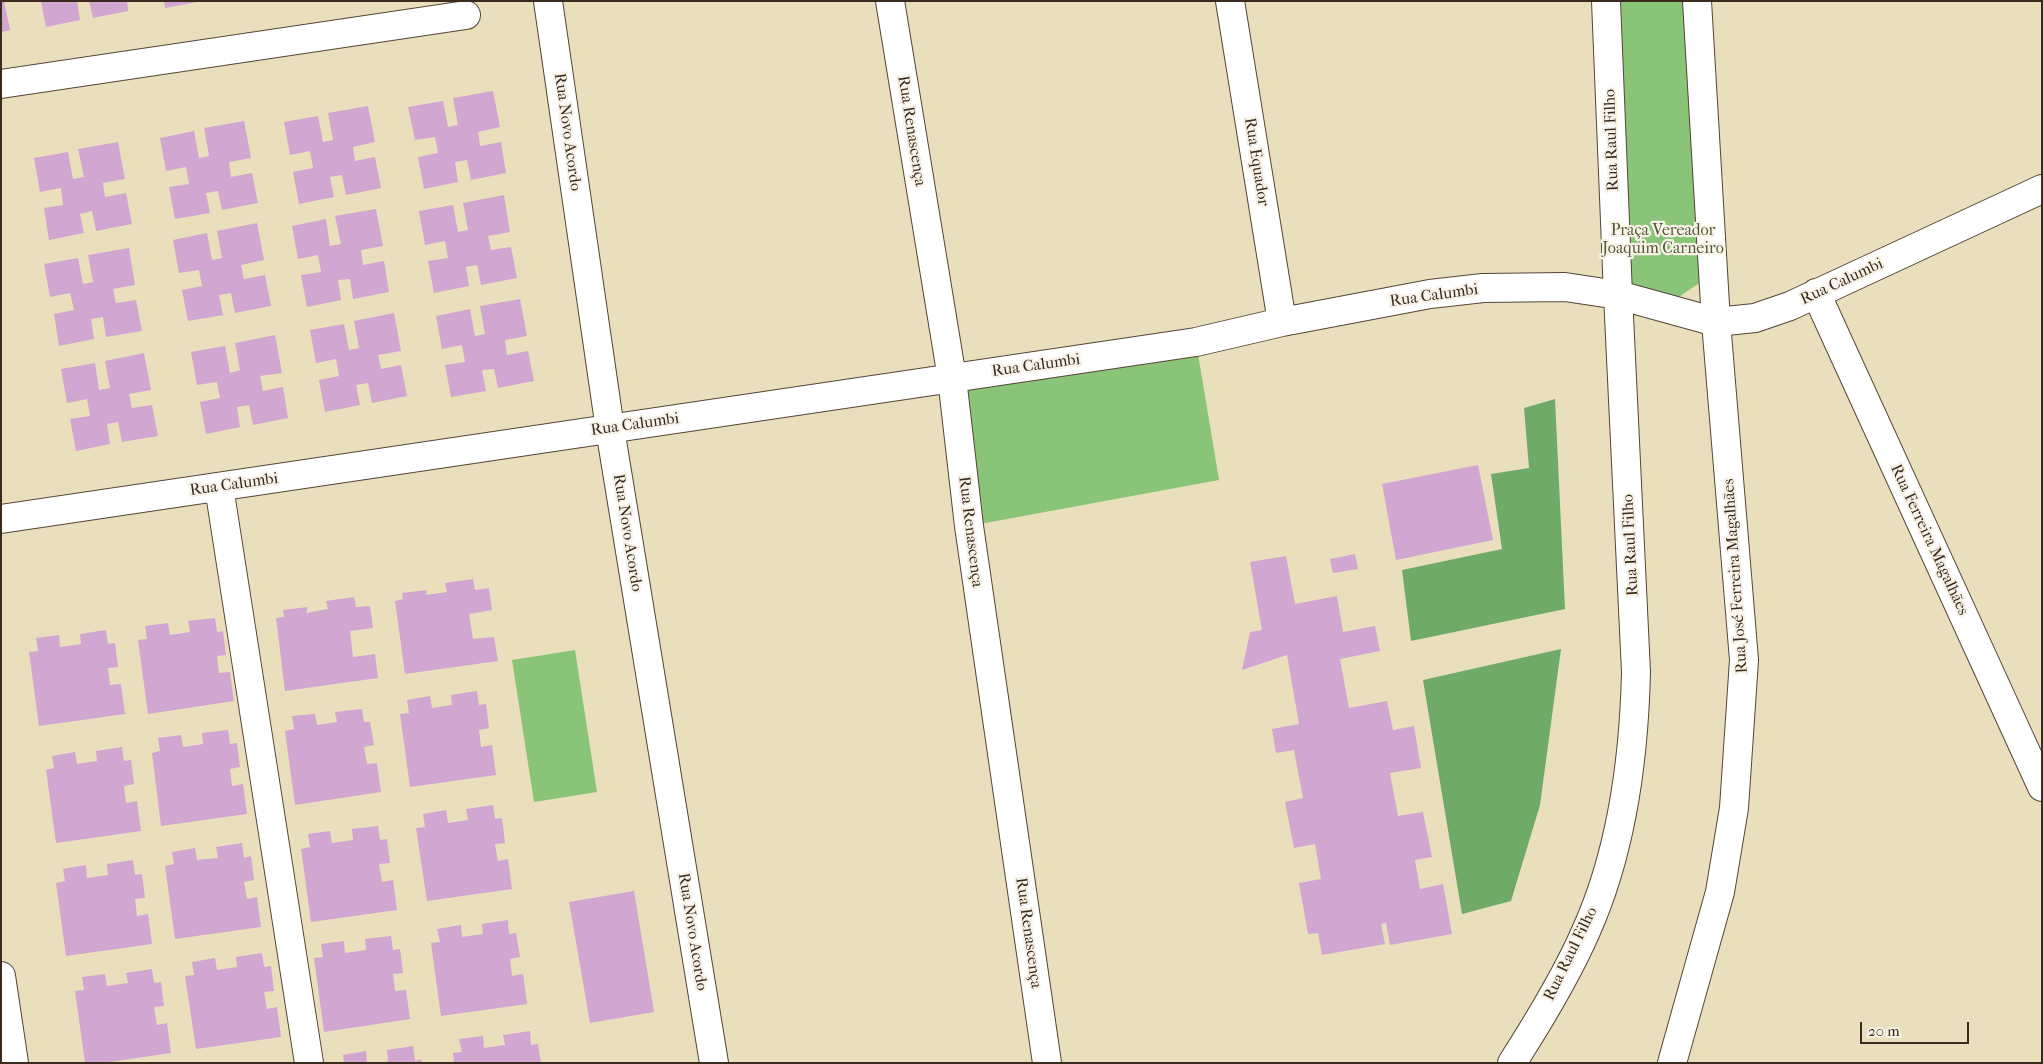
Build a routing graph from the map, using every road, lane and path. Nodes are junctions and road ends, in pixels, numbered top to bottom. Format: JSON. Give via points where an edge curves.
{"nodes":[{"id":1,"x":548,"y":1,"type":"edge"},
{"id":2,"x":890,"y":1,"type":"edge"},
{"id":3,"x":1230,"y":1,"type":"edge"},
{"id":4,"x":1606,"y":1,"type":"edge"},
{"id":5,"x":1697,"y":1,"type":"edge"},
{"id":6,"x":466,"y":15,"type":"dead end"},
{"id":7,"x":1,"y":84,"type":"edge"},
{"id":8,"x":2042,"y":188,"type":"edge"},
{"id":9,"x":1816,"y":293,"type":"junction"},
{"id":10,"x":1618,"y":295,"type":"junction"},
{"id":11,"x":1282,"y":322,"type":"junction"},
{"id":12,"x":1716,"y":322,"type":"junction"},
{"id":13,"x":952,"y":378,"type":"junction"},
{"id":14,"x":610,"y":429,"type":"junction"},
{"id":15,"x":219,"y":487,"type":"junction"},
{"id":16,"x":1,"y":519,"type":"edge"},
{"id":17,"x":2042,"y":787,"type":"edge"},
{"id":18,"x":1,"y":976,"type":"edge"},
{"id":19,"x":14,"y":1063,"type":"edge"},
{"id":20,"x":309,"y":1063,"type":"edge"},
{"id":21,"x":714,"y":1063,"type":"edge"},
{"id":22,"x":1047,"y":1063,"type":"edge"},
{"id":23,"x":1512,"y":1063,"type":"edge"},
{"id":24,"x":1672,"y":1063,"type":"edge"}],
"edges":[{"from":1,"to":14,"type":"street","name":"Rua Novo Acordo"},
{"from":2,"to":13,"type":"street","name":"Rua Renascença"},
{"from":3,"to":11,"type":"street","name":"Rua Equador"},
{"from":4,"to":10,"type":"street","name":"Rua Raul Filho"},
{"from":5,"to":12,"type":"street","name":"Rua José Ferreira Magalhães"},
{"from":6,"to":7,"type":"street"},
{"from":8,"to":9,"type":"street","name":"Rua Calumbi"},
{"from":9,"to":12,"type":"street","name":"Rua Calumbi","via":[[1755,318]]},
{"from":9,"to":17,"type":"street","name":"Rua Ferreira Magalhães"},
{"from":10,"to":11,"type":"street","name":"Rua Calumbi","via":[[1565,287],[1483,288],[1430,294]]},
{"from":10,"to":12,"type":"street","name":"Rua Calumbi"},
{"from":10,"to":23,"type":"street","name":"Rua Raul Filho","via":[[1636,663],[1629,776],[1605,877],[1587,930]]},
{"from":11,"to":13,"type":"street","name":"Rua Calumbi","via":[[1196,342]]},
{"from":12,"to":24,"type":"street","name":"Rua José Ferreira Magalhães","via":[[1740,594],[1744,660],[1742,694],[1734,808],[1720,892]]},
{"from":13,"to":14,"type":"street","name":"Rua Calumbi"},
{"from":13,"to":22,"type":"street","name":"Rua Renascença","via":[[969,526]]},
{"from":14,"to":15,"type":"street","name":"Rua Calumbi"},
{"from":14,"to":21,"type":"street","name":"Rua Novo Acordo"},
{"from":15,"to":16,"type":"street","name":"Rua Calumbi"},
{"from":15,"to":20,"type":"street"},
{"from":18,"to":19,"type":"street"}]}
